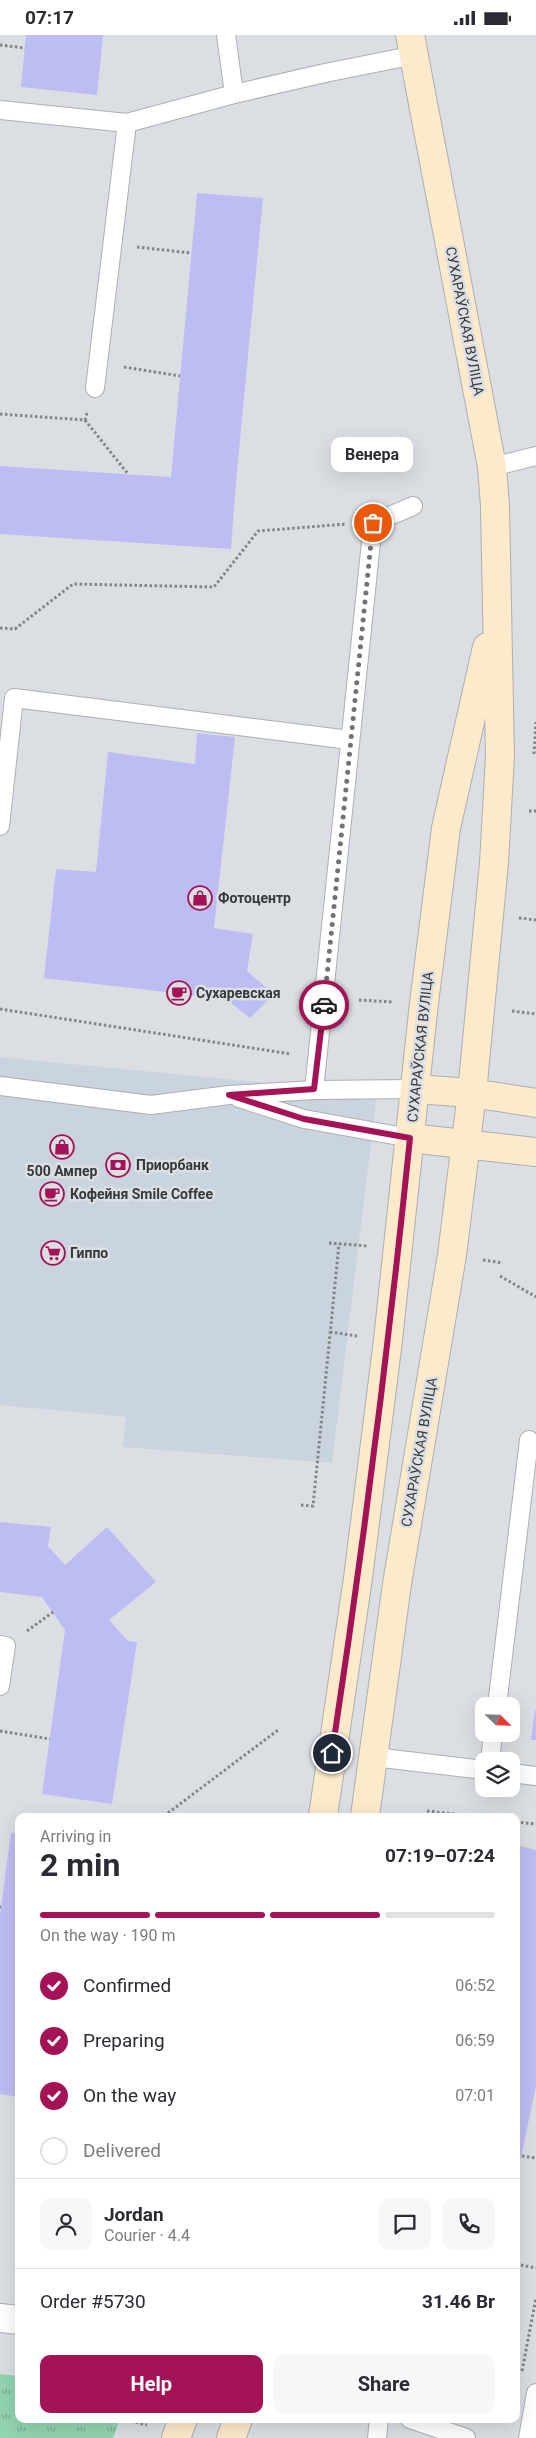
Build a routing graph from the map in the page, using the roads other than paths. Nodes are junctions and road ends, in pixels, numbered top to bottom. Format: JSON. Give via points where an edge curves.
{"nodes":[{"id":1,"x":226,"y":35,"type":"edge"},
{"id":2,"x":412,"y":45,"type":"edge"},
{"id":3,"x":234,"y":94,"type":"junction"},
{"id":4,"x":0,"y":109,"type":"edge"},
{"id":5,"x":127,"y":123,"type":"junction"},
{"id":6,"x":96,"y":388,"type":"road end"},
{"id":7,"x":536,"y":456,"type":"edge"},
{"id":8,"x":492,"y":467,"type":"junction"},
{"id":9,"x":413,"y":506,"type":"dead end"},
{"id":10,"x":496,"y":609,"type":"junction"},
{"id":11,"x":350,"y":739,"type":"junction"},
{"id":12,"x":0,"y":826,"type":"edge"},
{"id":13,"x":0,"y":1087,"type":"edge"},
{"id":14,"x":314,"y":1089,"type":"junction"},
{"id":15,"x":415,"y":1089,"type":"junction"},
{"id":16,"x":472,"y":1093,"type":"junction"},
{"id":17,"x":229,"y":1095,"type":"junction"},
{"id":18,"x":536,"y":1103,"type":"edge"},
{"id":19,"x":410,"y":1138,"type":"junction"},
{"id":20,"x":467,"y":1144,"type":"junction"},
{"id":21,"x":536,"y":1152,"type":"edge"},
{"id":22,"x":529,"y":1440,"type":"dead end"},
{"id":23,"x":3,"y":1646,"type":"edge"},
{"id":24,"x":0,"y":1686,"type":"edge"},
{"id":25,"x":497,"y":1697,"type":"edge"},
{"id":26,"x":374,"y":1757,"type":"junction"},
{"id":27,"x":475,"y":1769,"type":"edge"},
{"id":28,"x":520,"y":1774,"type":"edge"},
{"id":29,"x":536,"y":1776,"type":"edge"},
{"id":30,"x":323,"y":1813,"type":"edge"},
{"id":31,"x":365,"y":1813,"type":"edge"},
{"id":32,"x":0,"y":2318,"type":"edge"},
{"id":33,"x":15,"y":2320,"type":"edge"},
{"id":34,"x":536,"y":2393,"type":"edge"},
{"id":35,"x":182,"y":2423,"type":"edge"},
{"id":36,"x":237,"y":2423,"type":"edge"},
{"id":37,"x":379,"y":2423,"type":"edge"},
{"id":38,"x":422,"y":2423,"type":"edge"},
{"id":39,"x":176,"y":2438,"type":"edge"},
{"id":40,"x":231,"y":2438,"type":"edge"},
{"id":41,"x":377,"y":2438,"type":"edge"},
{"id":42,"x":466,"y":2438,"type":"edge"},
{"id":43,"x":528,"y":2438,"type":"edge"}],
"edges":[{"from":1,"to":3,"type":"lane"},
{"from":2,"to":3,"type":"lane","via":[[326,73]]},
{"from":2,"to":8,"type":"main road","name":"СУХАРАЎСКАЯ ВУЛІЦА"},
{"from":3,"to":5,"type":"lane"},
{"from":4,"to":5,"type":"lane"},
{"from":5,"to":6,"type":"lane"},
{"from":7,"to":8,"type":"lane"},
{"from":8,"to":10,"type":"main road","name":"СУХАРАЎСКАЯ ВУЛІЦА"},
{"from":9,"to":11,"type":"lane","via":[[373,523]]},
{"from":10,"to":15,"type":"main road","name":"СУХАРАЎСКАЯ ВУЛІЦА","via":[[446,828]]},
{"from":10,"to":16,"type":"main road","name":"СУХАРАЎСКАЯ ВУЛІЦА","via":[[500,756],[493,873]]},
{"from":11,"to":12,"type":"lane","via":[[14,698]]},
{"from":11,"to":14,"type":"lane"},
{"from":13,"to":17,"type":"lane","via":[[152,1105]]},
{"from":14,"to":15,"type":"lane"},
{"from":14,"to":17,"type":"lane"},
{"from":15,"to":16,"type":"main road"},
{"from":15,"to":19,"type":"main road","name":"СУХАРАЎСКАЯ ВУЛІЦА"},
{"from":16,"to":18,"type":"main road"},
{"from":16,"to":20,"type":"main road","name":"СУХАРАЎСКАЯ ВУЛІЦА"},
{"from":17,"to":19,"type":"lane","via":[[304,1119]]},
{"from":19,"to":20,"type":"main road"},
{"from":19,"to":30,"type":"main road","name":"СУХАРАЎСКАЯ ВУЛІЦА","via":[[358,1578]]},
{"from":20,"to":21,"type":"main road"},
{"from":20,"to":26,"type":"main road","name":"СУХАРАЎСКАЯ ВУЛІЦА","via":[[452,1255],[397,1585]]},
{"from":22,"to":25,"type":"lane"},
{"from":23,"to":24,"type":"lane"},
{"from":26,"to":27,"type":"lane"},
{"from":26,"to":31,"type":"main road","name":"СУХАРАЎСКАЯ ВУЛІЦА"},
{"from":28,"to":29,"type":"lane"},
{"from":32,"to":33,"type":"street"},
{"from":34,"to":43,"type":"lane"},
{"from":35,"to":39,"type":"main road"},
{"from":36,"to":40,"type":"main road"},
{"from":37,"to":41,"type":"lane"},
{"from":38,"to":42,"type":"lane"}]}
